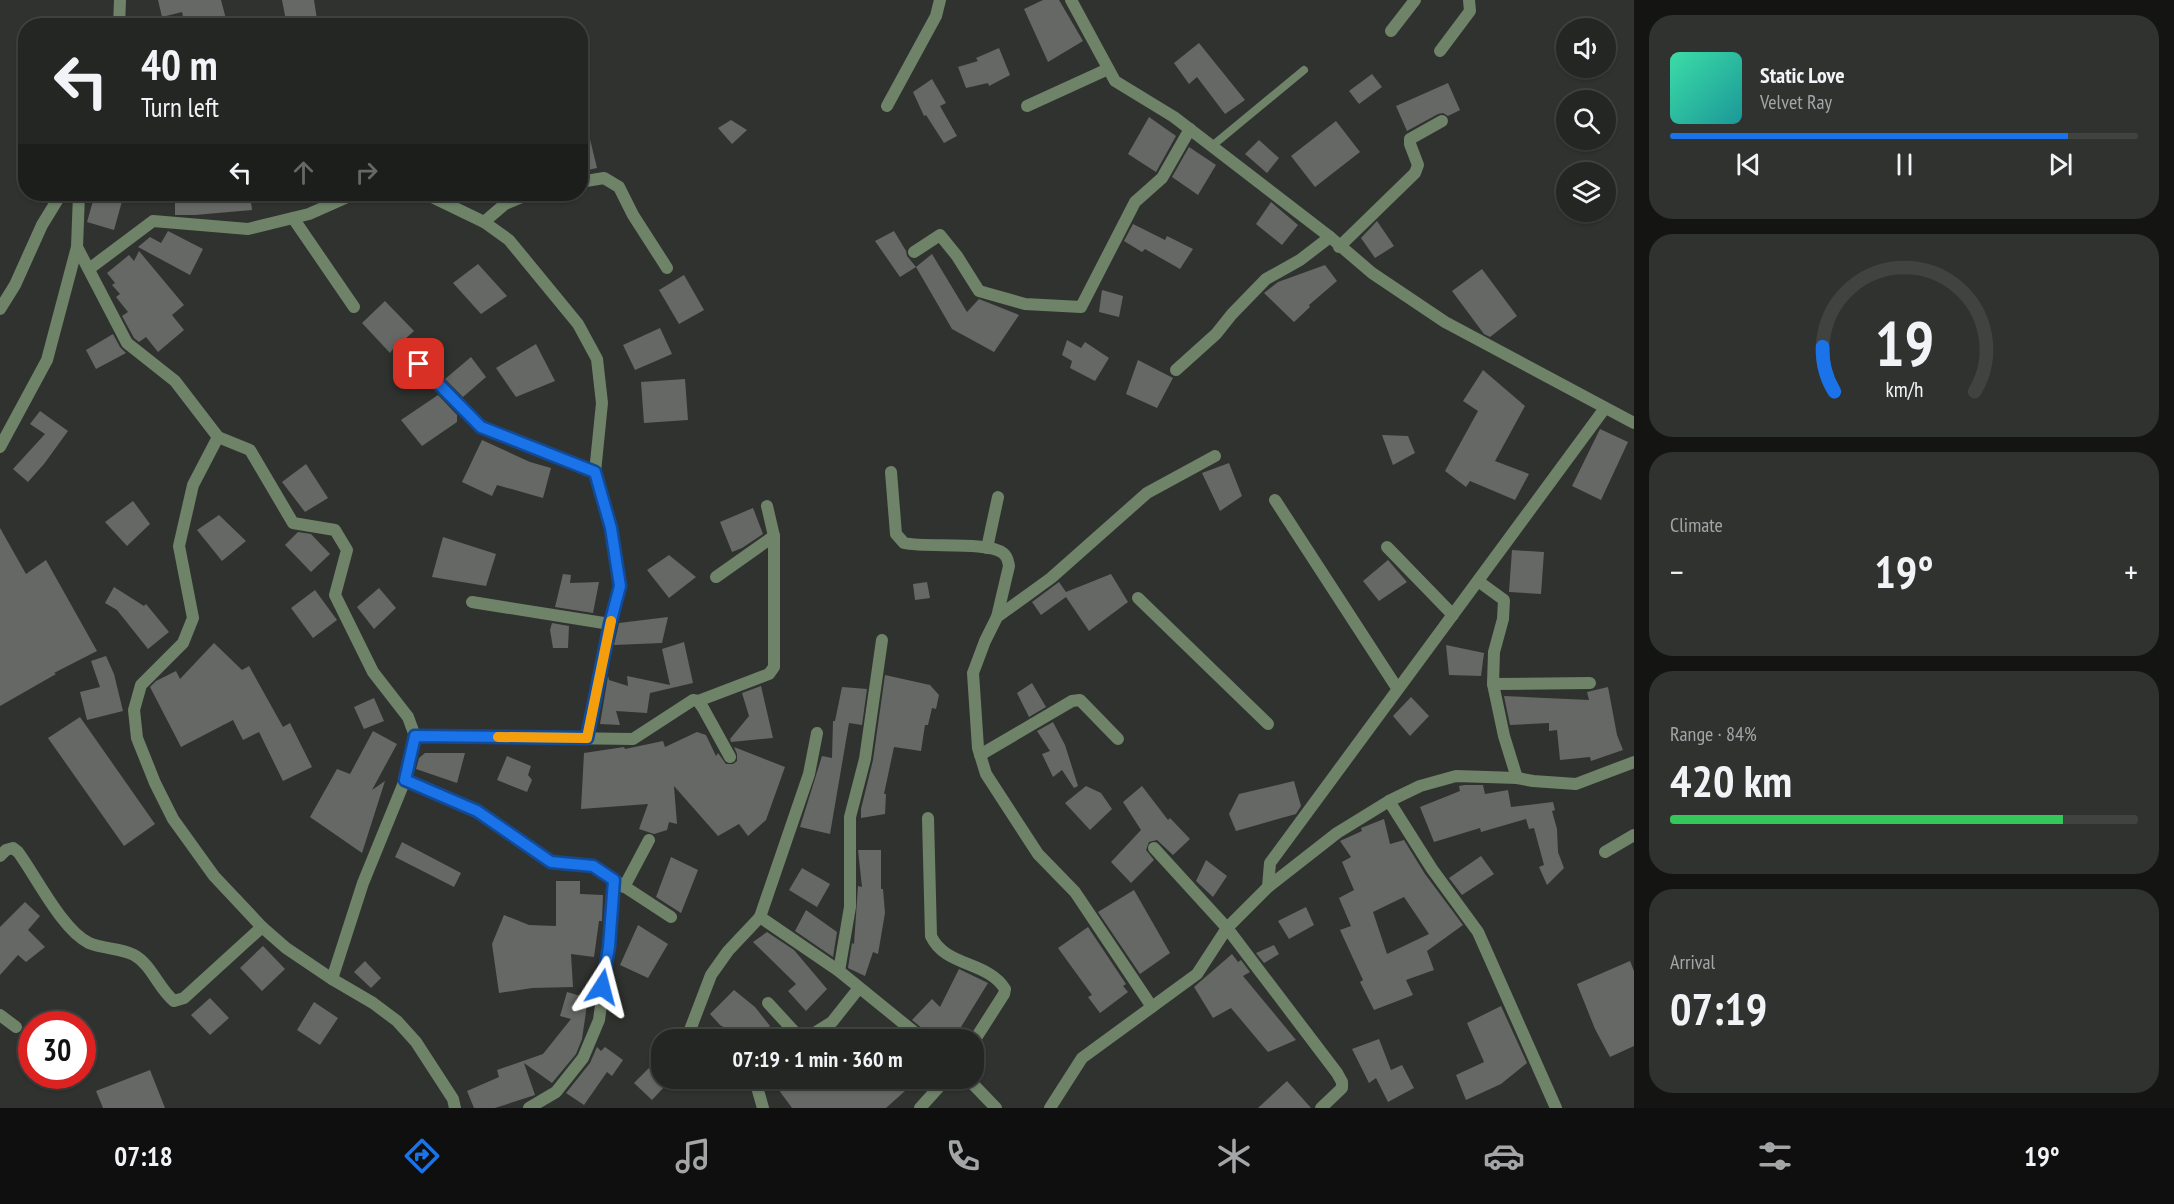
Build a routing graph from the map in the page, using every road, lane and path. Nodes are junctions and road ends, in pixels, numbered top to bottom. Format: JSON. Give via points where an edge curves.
{"nodes":[{"id":1,"x":120,"y":0,"type":"edge"},
{"id":2,"x":940,"y":0,"type":"edge"},
{"id":3,"x":1071,"y":0,"type":"edge"},
{"id":4,"x":1415,"y":0,"type":"edge"},
{"id":5,"x":1469,"y":0,"type":"edge"},
{"id":6,"x":119,"y":18,"type":"edge"},
{"id":7,"x":1391,"y":31,"type":"dead end"},
{"id":8,"x":1440,"y":51,"type":"dead end"},
{"id":9,"x":1108,"y":69,"type":"junction"},
{"id":10,"x":1304,"y":70,"type":"dead end"},
{"id":11,"x":887,"y":106,"type":"dead end"},
{"id":12,"x":1027,"y":106,"type":"dead end"},
{"id":13,"x":1442,"y":121,"type":"dead end"},
{"id":14,"x":1190,"y":129,"type":"junction"},
{"id":15,"x":1212,"y":146,"type":"junction"},
{"id":16,"x":588,"y":181,"type":"edge"},
{"id":17,"x":57,"y":201,"type":"edge"},
{"id":18,"x":79,"y":201,"type":"edge"},
{"id":19,"x":338,"y":201,"type":"edge"},
{"id":20,"x":440,"y":201,"type":"edge"},
{"id":21,"x":512,"y":201,"type":"edge"},
{"id":22,"x":293,"y":218,"type":"junction"},
{"id":23,"x":484,"y":222,"type":"junction"},
{"id":24,"x":1330,"y":237,"type":"junction"},
{"id":25,"x":1339,"y":246,"type":"junction"},
{"id":26,"x":77,"y":247,"type":"junction"},
{"id":27,"x":914,"y":252,"type":"dead end"},
{"id":28,"x":667,"y":268,"type":"dead end"},
{"id":29,"x":88,"y":269,"type":"junction"},
{"id":30,"x":354,"y":307,"type":"dead end"},
{"id":31,"x":0,"y":309,"type":"edge"},
{"id":32,"x":403,"y":348,"type":"dead end"},
{"id":33,"x":1176,"y":370,"type":"dead end"},
{"id":34,"x":1605,"y":408,"type":"junction"},
{"id":35,"x":1634,"y":423,"type":"edge"},
{"id":36,"x":218,"y":437,"type":"junction"},
{"id":37,"x":0,"y":447,"type":"edge"},
{"id":38,"x":1215,"y":456,"type":"dead end"},
{"id":39,"x":595,"y":472,"type":"junction"},
{"id":40,"x":891,"y":472,"type":"dead end"},
{"id":41,"x":998,"y":497,"type":"dead end"},
{"id":42,"x":1275,"y":500,"type":"dead end"},
{"id":43,"x":767,"y":506,"type":"dead end"},
{"id":44,"x":774,"y":536,"type":"junction"},
{"id":45,"x":1387,"y":547,"type":"dead end"},
{"id":46,"x":987,"y":548,"type":"junction"},
{"id":47,"x":716,"y":577,"type":"dead end"},
{"id":48,"x":1478,"y":581,"type":"junction"},
{"id":49,"x":1138,"y":598,"type":"dead end"},
{"id":50,"x":472,"y":602,"type":"dead end"},
{"id":51,"x":1453,"y":615,"type":"junction"},
{"id":52,"x":997,"y":617,"type":"junction"},
{"id":53,"x":610,"y":624,"type":"junction"},
{"id":54,"x":882,"y":640,"type":"dead end"},
{"id":55,"x":1590,"y":683,"type":"dead end"},
{"id":56,"x":1493,"y":684,"type":"junction"},
{"id":57,"x":1397,"y":688,"type":"junction"},
{"id":58,"x":698,"y":701,"type":"junction"},
{"id":59,"x":1268,"y":724,"type":"dead end"},
{"id":60,"x":817,"y":733,"type":"dead end"},
{"id":61,"x":415,"y":736,"type":"junction"},
{"id":62,"x":587,"y":738,"type":"junction"},
{"id":63,"x":1118,"y":739,"type":"dead end"},
{"id":64,"x":980,"y":755,"type":"junction"},
{"id":65,"x":730,"y":757,"type":"dead end"},
{"id":66,"x":1634,"y":762,"type":"edge"},
{"id":67,"x":1517,"y":778,"type":"junction"},
{"id":68,"x":405,"y":780,"type":"junction"},
{"id":69,"x":1389,"y":801,"type":"junction"},
{"id":70,"x":928,"y":818,"type":"dead end"},
{"id":71,"x":1634,"y":835,"type":"edge"},
{"id":72,"x":650,"y":840,"type":"dead end"},
{"id":73,"x":1154,"y":848,"type":"dead end"},
{"id":74,"x":1605,"y":852,"type":"dead end"},
{"id":75,"x":0,"y":855,"type":"edge"},
{"id":76,"x":619,"y":883,"type":"junction"},
{"id":77,"x":1268,"y":887,"type":"junction"},
{"id":78,"x":671,"y":917,"type":"dead end"},
{"id":79,"x":760,"y":917,"type":"junction"},
{"id":80,"x":262,"y":927,"type":"junction"},
{"id":81,"x":1227,"y":928,"type":"junction"},
{"id":82,"x":839,"y":972,"type":"junction"},
{"id":83,"x":332,"y":979,"type":"junction"},
{"id":84,"x":859,"y":988,"type":"junction"},
{"id":85,"x":768,"y":1004,"type":"dead end"},
{"id":86,"x":1152,"y":1007,"type":"junction"},
{"id":87,"x":0,"y":1015,"type":"edge"},
{"id":88,"x":16,"y":1027,"type":"dead end"},
{"id":89,"x":690,"y":1029,"type":"edge"},
{"id":90,"x":792,"y":1029,"type":"edge"},
{"id":91,"x":821,"y":1029,"type":"edge"},
{"id":92,"x":910,"y":1029,"type":"edge"},
{"id":93,"x":982,"y":1029,"type":"edge"},
{"id":94,"x":759,"y":1089,"type":"edge"},
{"id":95,"x":936,"y":1089,"type":"edge"},
{"id":96,"x":978,"y":1089,"type":"edge"},
{"id":97,"x":454,"y":1104,"type":"edge"},
{"id":98,"x":760,"y":1106,"type":"edge"},
{"id":99,"x":442,"y":1108,"type":"edge"},
{"id":100,"x":529,"y":1108,"type":"edge"},
{"id":101,"x":920,"y":1108,"type":"edge"},
{"id":102,"x":996,"y":1108,"type":"edge"},
{"id":103,"x":1050,"y":1108,"type":"edge"},
{"id":104,"x":1321,"y":1108,"type":"edge"},
{"id":105,"x":1556,"y":1108,"type":"edge"}],
"edges":[{"from":1,"to":6,"type":"street"},
{"from":2,"to":11,"type":"street","via":[[936,16]]},
{"from":3,"to":9,"type":"street"},
{"from":4,"to":7,"type":"street"},
{"from":5,"to":8,"type":"street","via":[[1470,11]]},
{"from":9,"to":12,"type":"street"},
{"from":9,"to":14,"type":"street","via":[[1115,81]]},
{"from":10,"to":15,"type":"lane"},
{"from":13,"to":25,"type":"street","via":[[1410,139],[1418,165],[1415,173]]},
{"from":14,"to":15,"type":"street"},
{"from":14,"to":27,"type":"street","via":[[1162,178],[1135,202],[1081,307],[1025,304],[979,291],[940,235]]},
{"from":15,"to":24,"type":"street"},
{"from":16,"to":28,"type":"street","via":[[604,178],[620,187]]},
{"from":17,"to":31,"type":"street"},
{"from":18,"to":26,"type":"street"},
{"from":19,"to":22,"type":"street"},
{"from":20,"to":23,"type":"street"},
{"from":21,"to":23,"type":"street"},
{"from":22,"to":29,"type":"street","via":[[248,229],[153,221]]},
{"from":22,"to":30,"type":"street"},
{"from":23,"to":39,"type":"street","via":[[509,240],[578,324],[597,359],[602,403]]},
{"from":24,"to":25,"type":"street"},
{"from":24,"to":33,"type":"street","via":[[1266,279],[1216,334]]},
{"from":25,"to":34,"type":"street","via":[[1445,322]]},
{"from":26,"to":29,"type":"street"},
{"from":26,"to":37,"type":"street","via":[[47,360]]},
{"from":29,"to":36,"type":"street","via":[[127,343],[175,381]]},
{"from":32,"to":39,"type":"street","via":[[481,427]]},
{"from":34,"to":35,"type":"street"},
{"from":34,"to":48,"type":"street"},
{"from":36,"to":61,"type":"street","via":[[250,450],[294,523],[335,530],[347,550],[335,595],[373,672],[408,717]]},
{"from":36,"to":80,"type":"street","via":[[193,486],[178,546],[193,618],[183,643],[141,685],[134,710],[137,738],[173,819],[214,876]]},
{"from":38,"to":52,"type":"street","via":[[1147,493],[1051,578]]},
{"from":39,"to":53,"type":"street","via":[[611,528],[620,586]]},
{"from":40,"to":46,"type":"street","via":[[896,534],[904,543]]},
{"from":41,"to":46,"type":"street"},
{"from":42,"to":57,"type":"street"},
{"from":43,"to":44,"type":"street"},
{"from":44,"to":47,"type":"street"},
{"from":44,"to":58,"type":"street","via":[[774,667],[769,674]]},
{"from":45,"to":51,"type":"street"},
{"from":46,"to":52,"type":"street","via":[[1008,558]]},
{"from":48,"to":51,"type":"street"},
{"from":48,"to":56,"type":"street","via":[[1504,600],[1494,652]]},
{"from":49,"to":59,"type":"street"},
{"from":50,"to":53,"type":"street"},
{"from":51,"to":57,"type":"street"},
{"from":52,"to":64,"type":"street","via":[[973,673]]},
{"from":53,"to":62,"type":"street"},
{"from":54,"to":82,"type":"street","via":[[865,759],[850,817],[850,907]]},
{"from":55,"to":56,"type":"street"},
{"from":56,"to":67,"type":"street"},
{"from":57,"to":77,"type":"street","via":[[1270,863]]},
{"from":58,"to":62,"type":"street","via":[[693,700],[633,739]]},
{"from":58,"to":65,"type":"street"},
{"from":60,"to":79,"type":"street","via":[[809,774]]},
{"from":61,"to":62,"type":"street"},
{"from":61,"to":68,"type":"street"},
{"from":63,"to":64,"type":"street","via":[[1080,700]]},
{"from":64,"to":86,"type":"street","via":[[986,774],[1038,854],[1076,892]]},
{"from":66,"to":67,"type":"street","via":[[1576,784]]},
{"from":67,"to":69,"type":"street","via":[[1456,776],[1420,786]]},
{"from":68,"to":76,"type":"street","via":[[477,811],[551,862],[593,866]]},
{"from":68,"to":83,"type":"street","via":[[363,883]]},
{"from":69,"to":77,"type":"street","via":[[1337,833]]},
{"from":69,"to":105,"type":"street","via":[[1478,932]]},
{"from":70,"to":93,"type":"street","via":[[931,936],[942,952],[995,976],[1005,989]]},
{"from":71,"to":74,"type":"street"},
{"from":72,"to":76,"type":"street"},
{"from":73,"to":81,"type":"street"},
{"from":75,"to":80,"type":"street","via":[[13,848],[18,852],[47,897],[80,937],[134,955],[174,1000],[184,998]]},
{"from":76,"to":78,"type":"street"},
{"from":76,"to":100,"type":"street","via":[[599,1020],[584,1058],[556,1092]]},
{"from":77,"to":81,"type":"street"},
{"from":79,"to":82,"type":"street"},
{"from":79,"to":89,"type":"street","via":[[711,975]]},
{"from":80,"to":83,"type":"street"},
{"from":81,"to":86,"type":"street","via":[[1197,974]]},
{"from":81,"to":104,"type":"street","via":[[1342,1082],[1342,1088]]},
{"from":82,"to":84,"type":"street"},
{"from":83,"to":97,"type":"street","via":[[397,1021],[416,1042]]},
{"from":84,"to":91,"type":"street","via":[[832,1022]]},
{"from":84,"to":92,"type":"street"},
{"from":85,"to":90,"type":"street"},
{"from":86,"to":103,"type":"street","via":[[1082,1058]]},
{"from":87,"to":88,"type":"street"},
{"from":94,"to":98,"type":"street"},
{"from":95,"to":101,"type":"street"},
{"from":96,"to":102,"type":"street"},
{"from":97,"to":99,"type":"street"}]}
